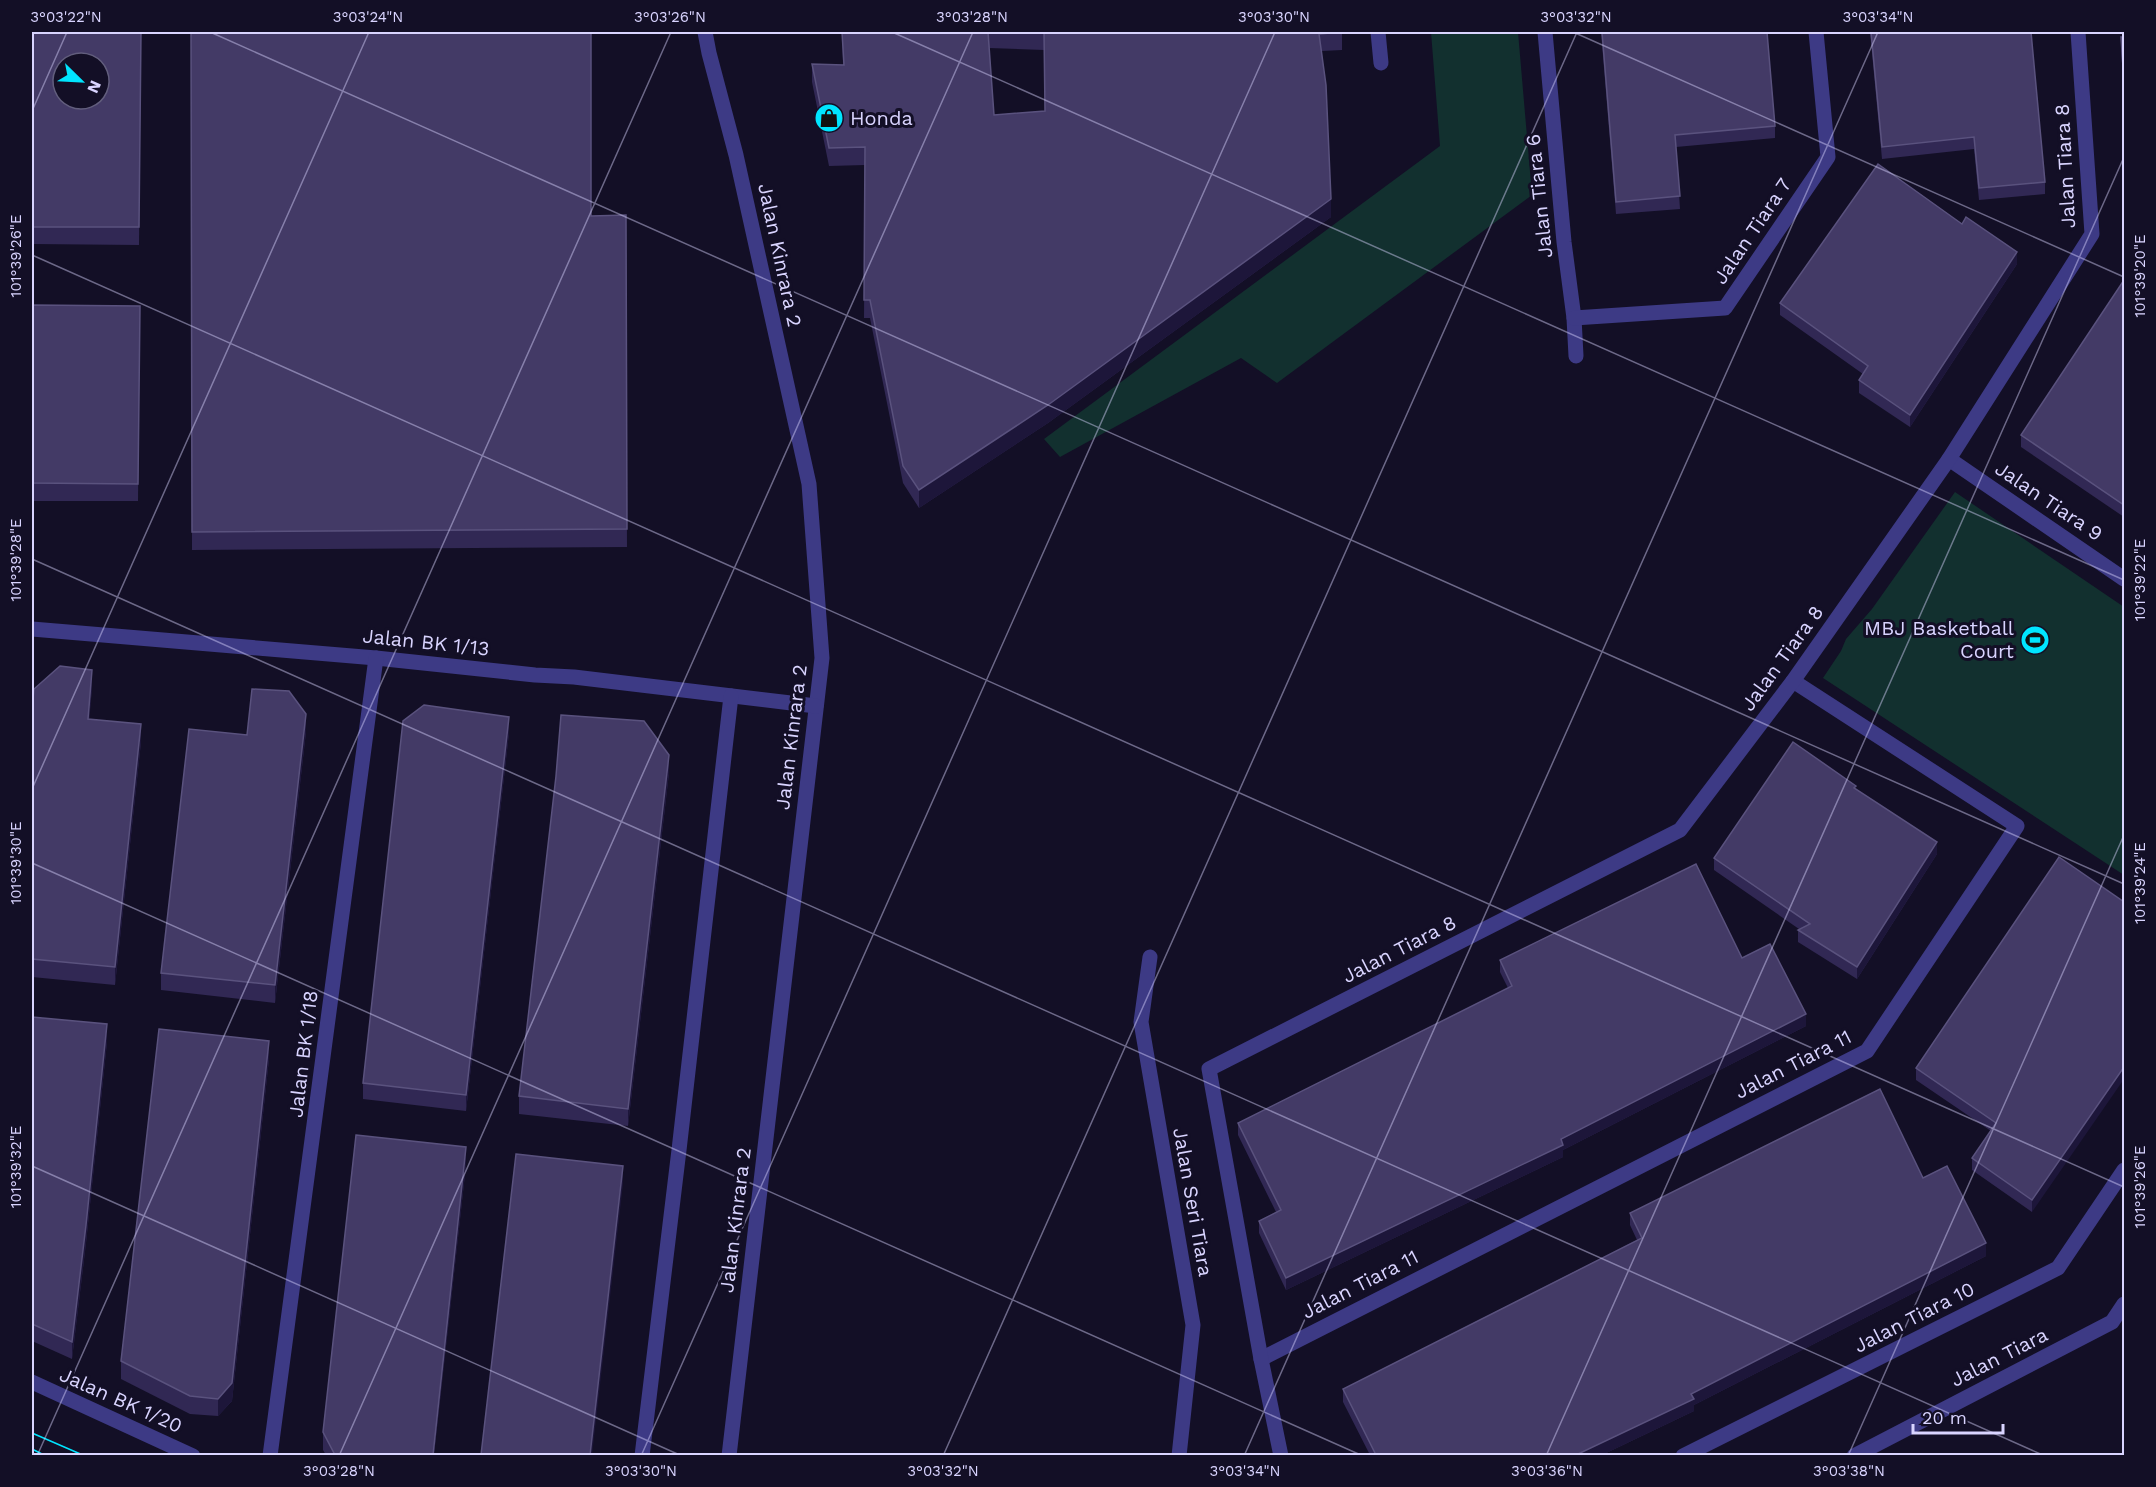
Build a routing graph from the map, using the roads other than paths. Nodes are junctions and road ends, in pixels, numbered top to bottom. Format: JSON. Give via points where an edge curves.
{"nodes":[{"id":1,"x":705,"y":32,"type":"edge"},
{"id":2,"x":1378,"y":32,"type":"edge"},
{"id":3,"x":1545,"y":32,"type":"edge"},
{"id":4,"x":1816,"y":32,"type":"edge"},
{"id":5,"x":2078,"y":32,"type":"edge"},
{"id":6,"x":1381,"y":63,"type":"dead end"},
{"id":7,"x":1574,"y":318,"type":"junction"},
{"id":8,"x":1576,"y":356,"type":"dead end"},
{"id":9,"x":1949,"y":459,"type":"junction"},
{"id":10,"x":2124,"y":579,"type":"edge"},
{"id":11,"x":32,"y":629,"type":"edge"},
{"id":12,"x":376,"y":658,"type":"junction"},
{"id":13,"x":1793,"y":681,"type":"junction"},
{"id":14,"x":731,"y":696,"type":"junction"},
{"id":15,"x":816,"y":706,"type":"junction"},
{"id":16,"x":1150,"y":957,"type":"dead end"},
{"id":17,"x":2124,"y":1170,"type":"edge"},
{"id":18,"x":2124,"y":1304,"type":"edge"},
{"id":19,"x":1261,"y":1359,"type":"junction"},
{"id":20,"x":32,"y":1382,"type":"edge"},
{"id":21,"x":193,"y":1455,"type":"edge"},
{"id":22,"x":270,"y":1455,"type":"edge"},
{"id":23,"x":642,"y":1455,"type":"edge"},
{"id":24,"x":729,"y":1455,"type":"edge"},
{"id":25,"x":1179,"y":1455,"type":"edge"},
{"id":26,"x":1281,"y":1455,"type":"edge"},
{"id":27,"x":1683,"y":1455,"type":"edge"},
{"id":28,"x":1854,"y":1455,"type":"edge"}],
"edges":[{"from":1,"to":15,"type":"street","name":"Jalan Kinrara 2","via":[[809,484],[822,658]]},
{"from":2,"to":6,"type":"street"},
{"from":3,"to":7,"type":"street","name":"Jalan Tiara 6"},
{"from":4,"to":7,"type":"street","name":"Jalan Tiara 7","via":[[1828,157],[1725,308]]},
{"from":5,"to":9,"type":"street","name":"Jalan Tiara 8","via":[[2092,234]]},
{"from":7,"to":8,"type":"street","name":"Jalan Tiara 6"},
{"from":9,"to":10,"type":"street","name":"Jalan Tiara 9"},
{"from":9,"to":13,"type":"street","name":"Jalan Tiara 8"},
{"from":11,"to":12,"type":"street","name":"Jalan BK 1/13"},
{"from":12,"to":14,"type":"street","name":"Jalan BK 1/13","via":[[574,676]]},
{"from":12,"to":22,"type":"street","name":"Jalan BK 1/18"},
{"from":13,"to":19,"type":"street","name":"Jalan Tiara 8","via":[[1680,830],[1209,1069]]},
{"from":13,"to":19,"type":"street","name":"Jalan Tiara 11","via":[[2017,826],[1867,1051]]},
{"from":14,"to":15,"type":"street","name":"Jalan BK 1/13"},
{"from":14,"to":23,"type":"street"},
{"from":15,"to":24,"type":"street","name":"Jalan Kinrara 2"},
{"from":16,"to":25,"type":"street","name":"Jalan Seri Tiara","via":[[1141,1022],[1193,1325]]},
{"from":17,"to":27,"type":"street","name":"Jalan Tiara 10","via":[[2058,1268]]},
{"from":18,"to":28,"type":"street","name":"Jalan Tiara","via":[[2112,1322]]},
{"from":19,"to":26,"type":"street"},
{"from":20,"to":21,"type":"street","name":"Jalan BK 1/20"}]}
